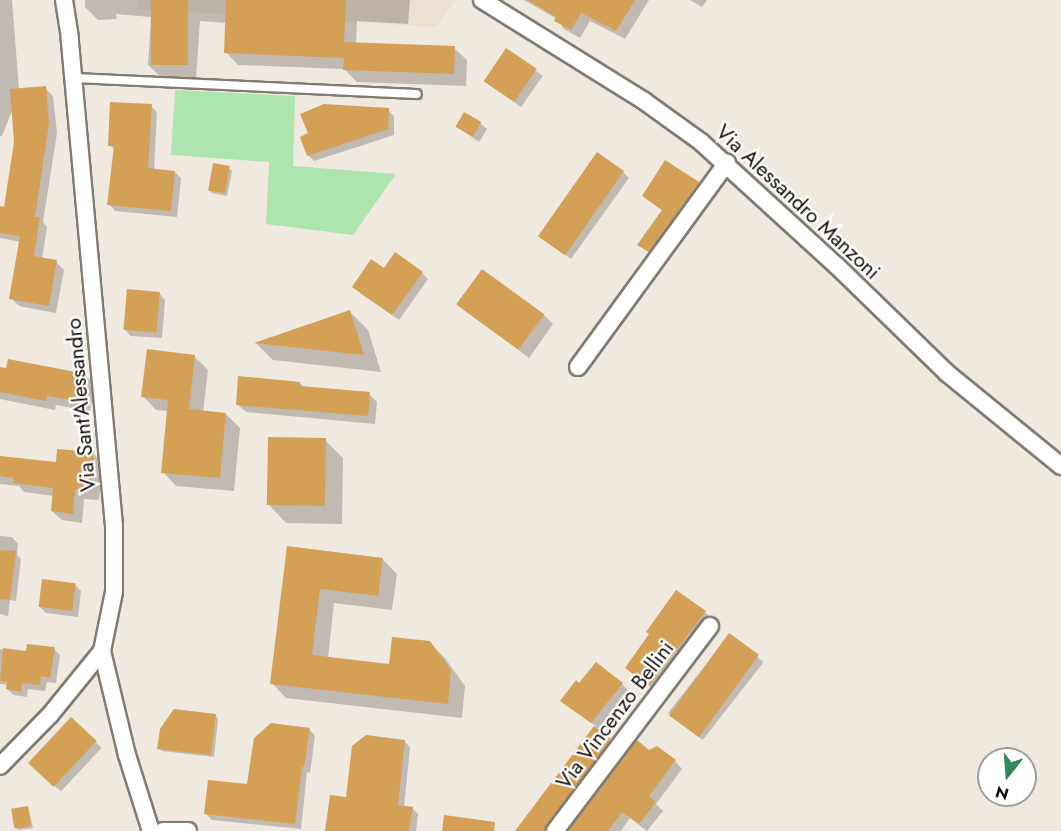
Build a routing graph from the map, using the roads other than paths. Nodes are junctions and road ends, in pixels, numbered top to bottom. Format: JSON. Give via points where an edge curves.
{"nodes":[{"id":1,"x":64,"y":0,"type":"edge"},
{"id":2,"x":482,"y":0,"type":"edge"},
{"id":3,"x":74,"y":78,"type":"junction"},
{"id":4,"x":417,"y":94,"type":"dead end"},
{"id":5,"x":727,"y":163,"type":"junction"},
{"id":6,"x":578,"y":368,"type":"dead end"},
{"id":7,"x":1061,"y":466,"type":"edge"},
{"id":8,"x":710,"y":626,"type":"dead end"},
{"id":9,"x":102,"y":651,"type":"junction"},
{"id":10,"x":0,"y":766,"type":"edge"},
{"id":11,"x":151,"y":831,"type":"edge"},
{"id":12,"x":163,"y":831,"type":"edge"},
{"id":13,"x":188,"y":831,"type":"edge"},
{"id":14,"x":555,"y":831,"type":"edge"}],
"edges":[{"from":1,"to":3,"type":"street","name":"Via Sant'Alessandro"},
{"from":2,"to":5,"type":"street","name":"Via Alessandro Manzoni","via":[[653,107]]},
{"from":3,"to":4,"type":"lane"},
{"from":3,"to":9,"type":"street","name":"Via Sant'Alessandro","via":[[116,543],[113,601]]},
{"from":5,"to":6,"type":"street"},
{"from":5,"to":7,"type":"street","name":"Via Alessandro Manzoni","via":[[947,373]]},
{"from":8,"to":14,"type":"street","name":"Via Vincenzo Bellini"},
{"from":9,"to":10,"type":"street","name":"Via Sant'Alessandro","via":[[50,715]]},
{"from":9,"to":11,"type":"street","via":[[125,747]]},
{"from":12,"to":13,"type":"street"}]}
